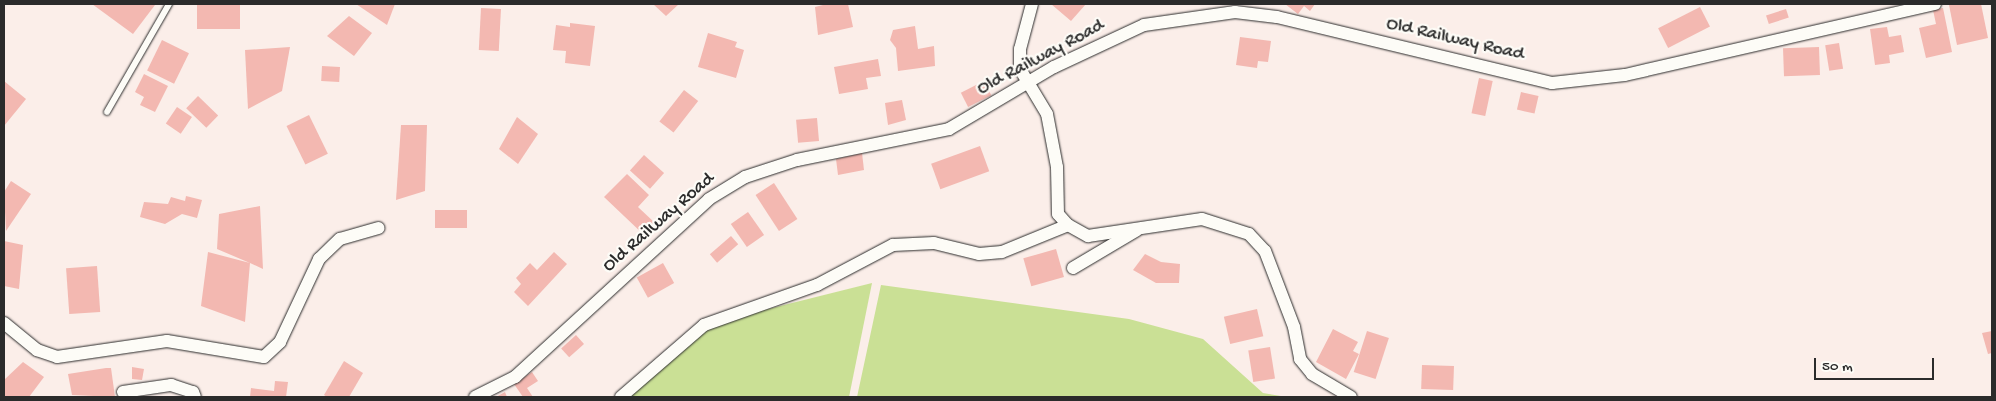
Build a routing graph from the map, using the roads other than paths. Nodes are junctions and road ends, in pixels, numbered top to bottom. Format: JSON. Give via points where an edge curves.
{"nodes":[{"id":1,"x":169,"y":4,"type":"edge"},
{"id":2,"x":1032,"y":4,"type":"edge"},
{"id":3,"x":1935,"y":4,"type":"edge"},
{"id":4,"x":1031,"y":84,"type":"junction"},
{"id":5,"x":107,"y":112,"type":"dead end"},
{"id":6,"x":1068,"y":225,"type":"junction"},
{"id":7,"x":1144,"y":226,"type":"junction"},
{"id":8,"x":378,"y":228,"type":"dead end"},
{"id":9,"x":1073,"y":268,"type":"dead end"},
{"id":10,"x":4,"y":323,"type":"edge"},
{"id":11,"x":123,"y":392,"type":"dead end"},
{"id":12,"x":195,"y":397,"type":"edge"},
{"id":13,"x":474,"y":397,"type":"edge"},
{"id":14,"x":621,"y":397,"type":"edge"},
{"id":15,"x":1351,"y":397,"type":"edge"}],
"edges":[{"from":1,"to":5,"type":"lane"},
{"from":2,"to":4,"type":"street","via":[[1020,49],[1020,69]]},
{"from":3,"to":4,"type":"street","name":"Old Railway Road","via":[[1625,75],[1552,83],[1278,17],[1235,12],[1144,26],[1054,68]]},
{"from":4,"to":6,"type":"street","via":[[1047,114],[1057,167],[1058,214]]},
{"from":4,"to":13,"type":"street","name":"Old Railway Road","via":[[949,129],[797,160],[745,176],[709,199],[515,377]]},
{"from":6,"to":7,"type":"street","via":[[1088,236]]},
{"from":6,"to":14,"type":"street","via":[[1002,252],[978,254],[934,243],[892,245],[816,285],[704,325]]},
{"from":7,"to":9,"type":"street"},
{"from":7,"to":15,"type":"street","via":[[1202,218],[1249,234],[1265,251],[1294,327],[1300,359],[1312,374]]},
{"from":8,"to":10,"type":"street","via":[[340,239],[319,259],[280,342],[264,357],[167,341],[57,357],[37,350]]},
{"from":11,"to":12,"type":"street","via":[[171,385],[193,392]]}]}
